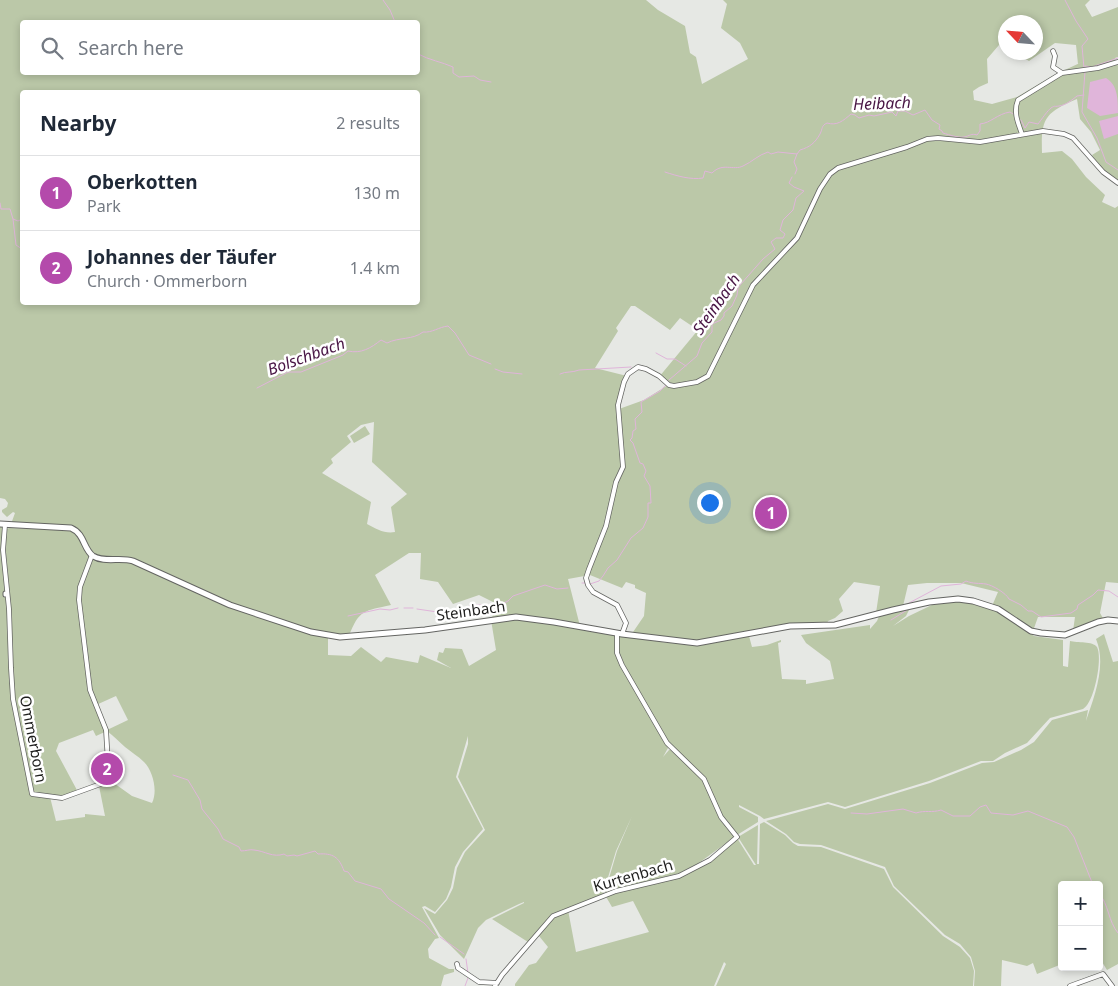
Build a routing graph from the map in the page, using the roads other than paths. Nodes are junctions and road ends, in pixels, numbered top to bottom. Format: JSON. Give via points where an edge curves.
{"nodes":[{"id":1,"x":1054,"y":51,"type":"dead end"},
{"id":2,"x":1118,"y":62,"type":"edge"},
{"id":3,"x":1062,"y":73,"type":"junction"},
{"id":4,"x":1022,"y":134,"type":"junction"},
{"id":5,"x":1118,"y":183,"type":"edge"},
{"id":6,"x":3,"y":525,"type":"edge"},
{"id":7,"x":92,"y":555,"type":"junction"},
{"id":8,"x":1118,"y":621,"type":"edge"},
{"id":9,"x":620,"y":634,"type":"junction"},
{"id":10,"x":457,"y":964,"type":"dead end"},
{"id":11,"x":496,"y":985,"type":"edge"},
{"id":12,"x":1070,"y":986,"type":"edge"},
{"id":13,"x":1112,"y":986,"type":"edge"}],
"edges":[{"from":1,"to":3,"type":"street","via":[[1053,67]]},
{"from":2,"to":3,"type":"street"},
{"from":3,"to":4,"type":"street","via":[[1018,100],[1017,121]]},
{"from":4,"to":5,"type":"street","via":[[1043,131],[1073,138],[1103,172]]},
{"from":4,"to":9,"type":"street","via":[[980,142],[927,139],[838,168],[820,189],[797,238],[753,285],[708,376],[697,382],[674,386],[638,367],[625,377],[618,400],[624,465],[586,580],[594,594],[612,601],[619,608],[626,624]]},
{"from":6,"to":7,"type":"street","via":[[71,528],[80,534]]},
{"from":6,"to":7,"type":"street","name":"Ommerborn","via":[[13,699],[32,794],[62,798],[109,781],[112,775],[106,730],[90,690],[79,600],[80,586]]},
{"from":7,"to":9,"type":"street","name":"Steinbach","via":[[102,559],[131,560],[230,605],[327,636],[355,637],[516,617]]},
{"from":8,"to":9,"type":"street","name":"Steinbach","via":[[1098,622],[1065,635],[1041,633],[992,607],[966,599],[893,610],[839,624],[793,625],[697,643]]},
{"from":9,"to":11,"type":"street","name":"Kurtenbach","via":[[617,653],[622,666],[667,743],[704,779],[721,817],[737,837],[710,860],[679,876],[616,891],[553,916]]},
{"from":10,"to":11,"type":"street","name":"Kurtenbach","via":[[479,982]]},
{"from":12,"to":13,"type":"street","via":[[1102,974]]}]}
